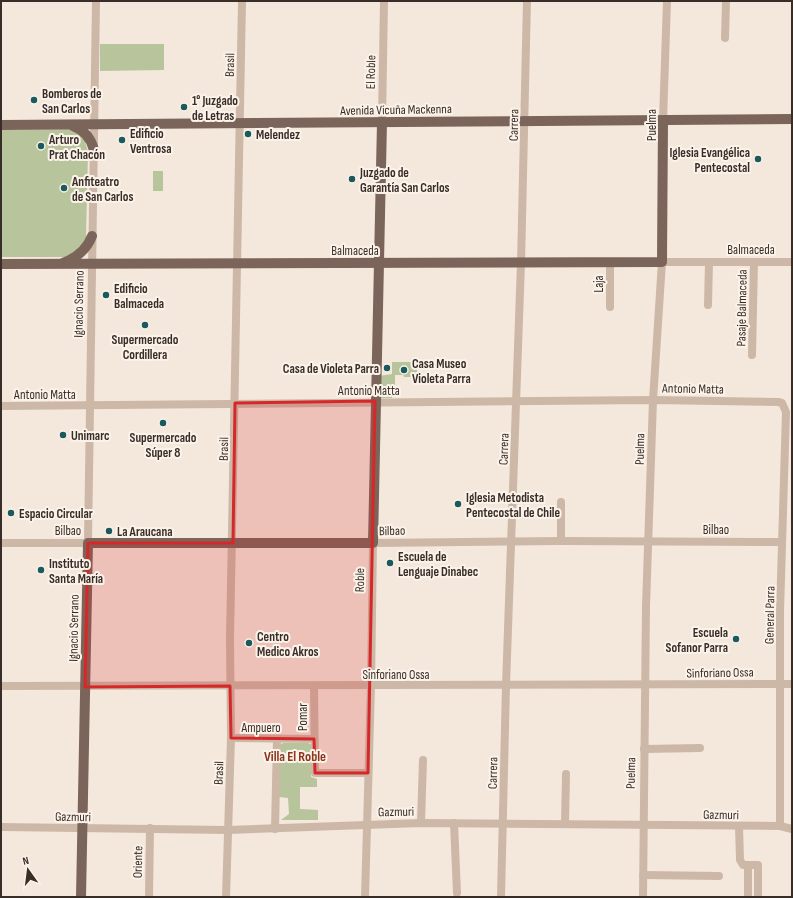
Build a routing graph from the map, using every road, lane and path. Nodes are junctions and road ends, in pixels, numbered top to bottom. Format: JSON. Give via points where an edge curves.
{"nodes":[{"id":1,"x":96,"y":1,"type":"edge"},
{"id":2,"x":242,"y":1,"type":"edge"},
{"id":3,"x":384,"y":1,"type":"edge"},
{"id":4,"x":527,"y":1,"type":"edge"},
{"id":5,"x":667,"y":1,"type":"edge"},
{"id":6,"x":726,"y":1,"type":"edge"},
{"id":7,"x":725,"y":38,"type":"dead end"},
{"id":8,"x":792,"y":119,"type":"edge"},
{"id":9,"x":525,"y":121,"type":"junction"},
{"id":10,"x":663,"y":121,"type":"junction"},
{"id":11,"x":382,"y":122,"type":"junction"},
{"id":12,"x":95,"y":124,"type":"junction"},
{"id":13,"x":239,"y":124,"type":"junction"},
{"id":14,"x":1,"y":125,"type":"edge"},
{"id":15,"x":66,"y":125,"type":"junction"},
{"id":16,"x":94,"y":150,"type":"junction"},
{"id":17,"x":92,"y":236,"type":"junction"},
{"id":18,"x":610,"y":262,"type":"junction"},
{"id":19,"x":662,"y":262,"type":"junction"},
{"id":20,"x":709,"y":262,"type":"junction"},
{"id":21,"x":754,"y":262,"type":"junction"},
{"id":22,"x":792,"y":262,"type":"edge"},
{"id":23,"x":237,"y":263,"type":"junction"},
{"id":24,"x":379,"y":263,"type":"junction"},
{"id":25,"x":521,"y":263,"type":"junction"},
{"id":26,"x":1,"y":264,"type":"edge"},
{"id":27,"x":59,"y":264,"type":"junction"},
{"id":28,"x":92,"y":264,"type":"junction"},
{"id":29,"x":708,"y":305,"type":"dead end"},
{"id":30,"x":610,"y":307,"type":"dead end"},
{"id":31,"x":752,"y":355,"type":"dead end"},
{"id":32,"x":653,"y":400,"type":"junction"},
{"id":33,"x":375,"y":401,"type":"junction"},
{"id":34,"x":516,"y":402,"type":"junction"},
{"id":35,"x":235,"y":403,"type":"junction"},
{"id":36,"x":784,"y":405,"type":"joint"},
{"id":37,"x":1,"y":406,"type":"edge"},
{"id":38,"x":90,"y":406,"type":"junction"},
{"id":39,"x":789,"y":443,"type":"edge"},
{"id":40,"x":561,"y":502,"type":"dead end"},
{"id":41,"x":561,"y":541,"type":"junction"},
{"id":42,"x":511,"y":542,"type":"junction"},
{"id":43,"x":650,"y":542,"type":"junction"},
{"id":44,"x":782,"y":542,"type":"junction"},
{"id":45,"x":1,"y":543,"type":"edge"},
{"id":46,"x":88,"y":543,"type":"junction"},
{"id":47,"x":233,"y":543,"type":"junction"},
{"id":48,"x":372,"y":543,"type":"junction"},
{"id":49,"x":780,"y":684,"type":"junction"},
{"id":50,"x":792,"y":684,"type":"edge"},
{"id":51,"x":506,"y":685,"type":"junction"},
{"id":52,"x":645,"y":685,"type":"junction"},
{"id":53,"x":1,"y":686,"type":"edge"},
{"id":54,"x":230,"y":686,"type":"junction"},
{"id":55,"x":314,"y":686,"type":"junction"},
{"id":56,"x":371,"y":686,"type":"junction"},
{"id":57,"x":85,"y":687,"type":"junction"},
{"id":58,"x":231,"y":738,"type":"junction"},
{"id":59,"x":277,"y":739,"type":"junction"},
{"id":60,"x":314,"y":739,"type":"junction"},
{"id":61,"x":700,"y":748,"type":"dead end"},
{"id":62,"x":644,"y":749,"type":"junction"},
{"id":63,"x":423,"y":760,"type":"dead end"},
{"id":64,"x":368,"y":773,"type":"junction"},
{"id":65,"x":566,"y":774,"type":"dead end"},
{"id":66,"x":422,"y":823,"type":"junction"},
{"id":67,"x":454,"y":823,"type":"junction"},
{"id":68,"x":503,"y":823,"type":"junction"},
{"id":69,"x":367,"y":824,"type":"junction"},
{"id":70,"x":565,"y":824,"type":"junction"},
{"id":71,"x":643,"y":824,"type":"junction"},
{"id":72,"x":739,"y":826,"type":"junction"},
{"id":73,"x":780,"y":826,"type":"junction"},
{"id":74,"x":1,"y":827,"type":"edge"},
{"id":75,"x":83,"y":828,"type":"junction"},
{"id":76,"x":150,"y":828,"type":"junction"},
{"id":77,"x":275,"y":829,"type":"junction"},
{"id":78,"x":792,"y":829,"type":"edge"},
{"id":79,"x":228,"y":830,"type":"junction"},
{"id":80,"x":748,"y":865,"type":"junction"},
{"id":81,"x":643,"y":875,"type":"junction"},
{"id":82,"x":719,"y":876,"type":"dead end"},
{"id":83,"x":457,"y":893,"type":"dead end"},
{"id":84,"x":82,"y":897,"type":"edge"},
{"id":85,"x":149,"y":897,"type":"edge"},
{"id":86,"x":226,"y":897,"type":"edge"},
{"id":87,"x":365,"y":897,"type":"edge"},
{"id":88,"x":501,"y":897,"type":"edge"},
{"id":89,"x":643,"y":897,"type":"edge"},
{"id":90,"x":748,"y":897,"type":"edge"},
{"id":91,"x":758,"y":897,"type":"edge"}],
"edges":[{"from":1,"to":12,"type":"street","name":"Ignacio Serrano"},
{"from":2,"to":13,"type":"street","name":"Brasil"},
{"from":3,"to":11,"type":"street","name":"El Roble"},
{"from":4,"to":9,"type":"street","name":"Carrera"},
{"from":5,"to":10,"type":"street","name":"Puelma"},
{"from":6,"to":7,"type":"street"},
{"from":8,"to":10,"type":"main road","name":"Avenida Vicuña Mackenna"},
{"from":9,"to":10,"type":"main road","name":"Avenida Vicuña Mackenna"},
{"from":9,"to":11,"type":"main road","name":"Avenida Vicuña Mackenna"},
{"from":9,"to":25,"type":"street","name":"Carrera"},
{"from":10,"to":19,"type":"main road","name":"Puelma"},
{"from":11,"to":13,"type":"main road","name":"Avenida Vicuña Mackenna"},
{"from":11,"to":24,"type":"main road","name":"El Roble"},
{"from":12,"to":13,"type":"main road","name":"Avenida Vicuña Mackenna"},
{"from":12,"to":15,"type":"main road","name":"Avenida Vicuña Mackenna"},
{"from":12,"to":16,"type":"street","name":"Ignacio Serrano"},
{"from":13,"to":23,"type":"street","name":"Brasil","via":[[240,206]]},
{"from":14,"to":15,"type":"main road","name":"Avenida Vicuña Mackenna"},
{"from":15,"to":16,"type":"main road","via":[[76,127],[85,133],[91,140]]},
{"from":16,"to":17,"type":"street","name":"Ignacio Serrano"},
{"from":17,"to":27,"type":"main road","via":[[79,254]]},
{"from":17,"to":28,"type":"street","name":"Ignacio Serrano"},
{"from":18,"to":19,"type":"main road","name":"Balmaceda"},
{"from":18,"to":25,"type":"main road","name":"Balmaceda"},
{"from":18,"to":30,"type":"street","name":"Laja"},
{"from":19,"to":20,"type":"street","name":"Balmaceda"},
{"from":19,"to":32,"type":"street","name":"Puelma"},
{"from":20,"to":21,"type":"street","name":"Balmaceda"},
{"from":20,"to":29,"type":"street","name":"Balmaceda"},
{"from":21,"to":22,"type":"street","name":"Balmaceda"},
{"from":21,"to":31,"type":"street","name":"Pasaje Balmaceda"},
{"from":23,"to":24,"type":"main road","name":"Balmaceda"},
{"from":23,"to":28,"type":"main road","name":"Balmaceda"},
{"from":23,"to":35,"type":"street","name":"Brasil"},
{"from":24,"to":25,"type":"main road","name":"Balmaceda"},
{"from":24,"to":33,"type":"main road","name":"Roble"},
{"from":25,"to":34,"type":"street","name":"Carrera"},
{"from":26,"to":27,"type":"main road","name":"Balmaceda"},
{"from":27,"to":28,"type":"main road","name":"Balmaceda"},
{"from":28,"to":38,"type":"street","name":"Ignacio Serrano"},
{"from":32,"to":34,"type":"street","name":"Antonio Matta"},
{"from":32,"to":36,"type":"street","name":"Antonio Matta","via":[[778,402]]},
{"from":32,"to":43,"type":"street","name":"Puelma"},
{"from":33,"to":34,"type":"street","name":"Antonio Matta"},
{"from":33,"to":35,"type":"street","name":"Antonio Matta"},
{"from":33,"to":48,"type":"main road","name":"Roble"},
{"from":34,"to":42,"type":"street","name":"Carrera"},
{"from":35,"to":38,"type":"street","name":"Antonio Matta"},
{"from":35,"to":47,"type":"street","name":"Brasil"},
{"from":36,"to":39,"type":"street","name":"General Parra"},
{"from":37,"to":38,"type":"street","name":"Antonio Matta"},
{"from":38,"to":46,"type":"street","name":"Ignacio Serrano"},
{"from":39,"to":44,"type":"street","name":"General Parra"},
{"from":40,"to":41,"type":"street"},
{"from":41,"to":42,"type":"street","name":"Bilbao"},
{"from":41,"to":43,"type":"street","name":"Bilbao"},
{"from":42,"to":48,"type":"street","name":"Bilbao"},
{"from":42,"to":51,"type":"street","name":"Carrera"},
{"from":43,"to":44,"type":"street","name":"Bilbao"},
{"from":43,"to":52,"type":"street","name":"Puelma"},
{"from":44,"to":49,"type":"street","name":"General Parra"},
{"from":45,"to":46,"type":"street","name":"Bilbao"},
{"from":46,"to":47,"type":"main road","name":"Bilbao"},
{"from":46,"to":57,"type":"main road","name":"Ignacio Serrano"},
{"from":47,"to":48,"type":"main road","name":"Bilbao"},
{"from":47,"to":54,"type":"street","name":"Brasil"},
{"from":48,"to":56,"type":"street","name":"Roble"},
{"from":49,"to":50,"type":"street","name":"Sinforiano Ossa"},
{"from":49,"to":52,"type":"street","name":"Sinforiano Ossa"},
{"from":49,"to":73,"type":"street","name":"General Parra"},
{"from":51,"to":52,"type":"street","name":"Sinforiano Ossa"},
{"from":51,"to":56,"type":"street","name":"Sinforiano Ossa"},
{"from":51,"to":68,"type":"street","name":"Carrera"},
{"from":52,"to":62,"type":"street","name":"Puelma"},
{"from":53,"to":57,"type":"street","name":"Sinforiano Ossa"},
{"from":54,"to":55,"type":"street","name":"Sinforiano Ossa"},
{"from":54,"to":57,"type":"street","name":"Sinforiano Ossa"},
{"from":54,"to":58,"type":"street","name":"Brasil"},
{"from":55,"to":56,"type":"street","name":"Sinforiano Ossa"},
{"from":55,"to":60,"type":"street","name":"Pomar"},
{"from":56,"to":64,"type":"street","name":"Roble"},
{"from":57,"to":75,"type":"main road","name":"Ignacio Serrano"},
{"from":58,"to":59,"type":"street","name":"Ampuero"},
{"from":58,"to":79,"type":"street","name":"Brasil"},
{"from":59,"to":60,"type":"street","name":"Ampuero"},
{"from":59,"to":77,"type":"street"},
{"from":60,"to":64,"type":"street","name":"Pomar","via":[[315,773]]},
{"from":61,"to":62,"type":"street"},
{"from":62,"to":71,"type":"street","name":"Puelma"},
{"from":63,"to":66,"type":"street"},
{"from":64,"to":69,"type":"street","name":"Roble"},
{"from":65,"to":70,"type":"street"},
{"from":66,"to":67,"type":"street","name":"Gazmuri"},
{"from":66,"to":69,"type":"street","name":"Gazmuri"},
{"from":67,"to":68,"type":"street","name":"Gazmuri"},
{"from":67,"to":83,"type":"street"},
{"from":68,"to":70,"type":"street","name":"Gazmuri"},
{"from":68,"to":88,"type":"street","name":"Carrera"},
{"from":69,"to":77,"type":"street","name":"Gazmuri"},
{"from":69,"to":87,"type":"street","name":"Roble"},
{"from":70,"to":71,"type":"street","name":"Gazmuri"},
{"from":71,"to":72,"type":"street","name":"Gazmuri"},
{"from":71,"to":81,"type":"street","name":"Puelma"},
{"from":72,"to":73,"type":"street","name":"Gazmuri"},
{"from":72,"to":80,"type":"street","via":[[740,860],[743,865]]},
{"from":73,"to":78,"type":"street","name":"Gazmuri"},
{"from":74,"to":75,"type":"street","name":"Gazmuri"},
{"from":75,"to":76,"type":"street","name":"Gazmuri"},
{"from":75,"to":84,"type":"main road","name":"Ignacio Serrano"},
{"from":76,"to":79,"type":"street","name":"Gazmuri"},
{"from":76,"to":85,"type":"street","name":"Oriente"},
{"from":77,"to":79,"type":"street","name":"Gazmuri"},
{"from":79,"to":86,"type":"street","name":"Brasil"},
{"from":80,"to":90,"type":"street"},
{"from":80,"to":91,"type":"street","via":[[758,865]]},
{"from":81,"to":82,"type":"street"},
{"from":81,"to":89,"type":"street","name":"Puelma"}]}
